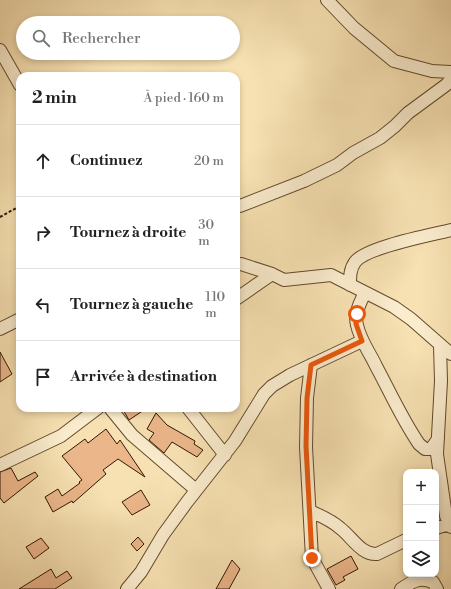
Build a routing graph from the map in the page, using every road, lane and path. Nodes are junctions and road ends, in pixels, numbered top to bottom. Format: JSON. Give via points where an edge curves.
{"nodes":[{"id":1,"x":327,"y":0,"type":"edge"},
{"id":2,"x":0,"y":50,"type":"edge"},
{"id":3,"x":451,"y":72,"type":"edge"},
{"id":4,"x":16,"y":78,"type":"edge"},
{"id":5,"x":451,"y":80,"type":"edge"},
{"id":6,"x":240,"y":206,"type":"edge"},
{"id":7,"x":16,"y":208,"type":"edge"},
{"id":8,"x":0,"y":217,"type":"edge"},
{"id":9,"x":451,"y":230,"type":"edge"},
{"id":10,"x":240,"y":264,"type":"edge"},
{"id":11,"x":272,"y":274,"type":"junction"},
{"id":12,"x":350,"y":285,"type":"junction"},
{"id":13,"x":365,"y":293,"type":"junction"},
{"id":14,"x":240,"y":296,"type":"edge"},
{"id":15,"x":16,"y":321,"type":"edge"},
{"id":16,"x":0,"y":330,"type":"edge"},
{"id":17,"x":362,"y":341,"type":"junction"},
{"id":18,"x":440,"y":345,"type":"junction"},
{"id":19,"x":451,"y":354,"type":"edge"},
{"id":20,"x":311,"y":365,"type":"junction"},
{"id":21,"x":93,"y":412,"type":"edge"},
{"id":22,"x":113,"y":412,"type":"edge"},
{"id":23,"x":191,"y":412,"type":"edge"},
{"id":24,"x":438,"y":439,"type":"junction"},
{"id":25,"x":225,"y":455,"type":"junction"},
{"id":26,"x":0,"y":465,"type":"edge"},
{"id":27,"x":196,"y":490,"type":"junction"},
{"id":28,"x":310,"y":511,"type":"junction"},
{"id":29,"x":450,"y":525,"type":"edge"},
{"id":30,"x":439,"y":527,"type":"edge"},
{"id":31,"x":404,"y":541,"type":"edge"},
{"id":32,"x":127,"y":589,"type":"edge"},
{"id":33,"x":329,"y":589,"type":"edge"},
{"id":34,"x":401,"y":589,"type":"edge"},
{"id":35,"x":437,"y":589,"type":"edge"}],
"edges":[{"from":1,"to":3,"type":"street","via":[[354,28],[394,61],[432,71]]},
{"from":2,"to":4,"type":"street"},
{"from":5,"to":6,"type":"street","via":[[380,138],[337,165]]},
{"from":7,"to":8,"type":"path"},
{"from":9,"to":12,"type":"street","via":[[373,250],[356,260],[350,272]]},
{"from":10,"to":11,"type":"street"},
{"from":11,"to":12,"type":"street","via":[[284,280],[331,275]]},
{"from":11,"to":14,"type":"street"},
{"from":12,"to":13,"type":"street"},
{"from":13,"to":17,"type":"street","via":[[359,304],[356,324]]},
{"from":13,"to":18,"type":"street","via":[[394,307]]},
{"from":15,"to":16,"type":"street"},
{"from":17,"to":20,"type":"street"},
{"from":17,"to":24,"type":"street","via":[[394,403],[419,444],[425,449],[431,449]]},
{"from":18,"to":19,"type":"street"},
{"from":18,"to":24,"type":"street"},
{"from":20,"to":25,"type":"street","via":[[272,386],[264,394]]},
{"from":20,"to":28,"type":"street","via":[[306,446]]},
{"from":21,"to":26,"type":"street","via":[[61,436]]},
{"from":22,"to":27,"type":"street","via":[[132,435]]},
{"from":23,"to":25,"type":"street"},
{"from":24,"to":29,"type":"street","via":[[437,454],[446,516]]},
{"from":25,"to":27,"type":"street"},
{"from":27,"to":32,"type":"street"},
{"from":28,"to":31,"type":"street","via":[[341,528],[365,552],[372,555]]},
{"from":28,"to":33,"type":"street","via":[[312,558]]},
{"from":29,"to":30,"type":"street"},
{"from":34,"to":35,"type":"street","via":[[412,582],[424,579],[432,582]]}]}
